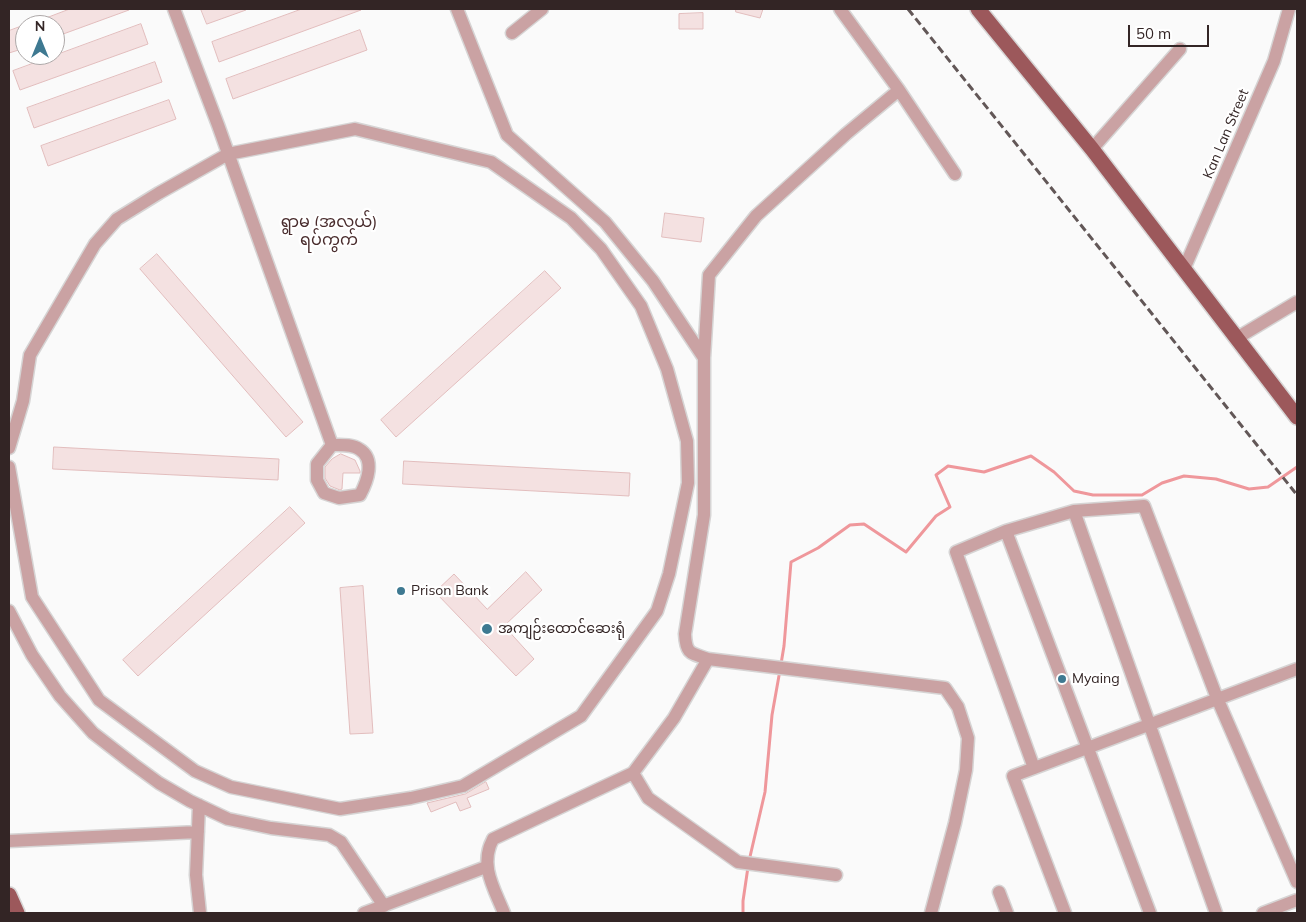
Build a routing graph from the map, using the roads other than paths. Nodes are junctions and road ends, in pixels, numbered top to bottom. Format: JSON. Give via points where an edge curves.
{"nodes":[{"id":1,"x":174,"y":9,"type":"edge"},
{"id":2,"x":457,"y":9,"type":"edge"},
{"id":3,"x":542,"y":9,"type":"edge"},
{"id":4,"x":840,"y":9,"type":"edge"},
{"id":5,"x":978,"y":9,"type":"edge"},
{"id":6,"x":1289,"y":9,"type":"edge"},
{"id":7,"x":512,"y":33,"type":"dead end"},
{"id":8,"x":1180,"y":49,"type":"dead end"},
{"id":9,"x":899,"y":90,"type":"junction"},
{"id":10,"x":1092,"y":149,"type":"junction"},
{"id":11,"x":228,"y":154,"type":"junction"},
{"id":12,"x":955,"y":174,"type":"dead end"},
{"id":13,"x":1184,"y":269,"type":"junction"},
{"id":14,"x":1297,"y":302,"type":"edge"},
{"id":15,"x":1237,"y":338,"type":"junction"},
{"id":16,"x":704,"y":358,"type":"junction"},
{"id":17,"x":1297,"y":417,"type":"edge"},
{"id":18,"x":332,"y":444,"type":"junction"},
{"id":19,"x":9,"y":448,"type":"edge"},
{"id":20,"x":9,"y":468,"type":"edge"},
{"id":21,"x":1074,"y":511,"type":"junction"},
{"id":22,"x":1006,"y":531,"type":"junction"},
{"id":23,"x":9,"y":612,"type":"edge"},
{"id":24,"x":708,"y":659,"type":"junction"},
{"id":25,"x":1297,"y":669,"type":"edge"},
{"id":26,"x":1217,"y":698,"type":"junction"},
{"id":27,"x":1149,"y":724,"type":"junction"},
{"id":28,"x":1087,"y":748,"type":"junction"},
{"id":29,"x":1034,"y":768,"type":"junction"},
{"id":30,"x":633,"y":773,"type":"junction"},
{"id":31,"x":199,"y":805,"type":"junction"},
{"id":32,"x":198,"y":832,"type":"junction"},
{"id":33,"x":9,"y":841,"type":"edge"},
{"id":34,"x":486,"y":867,"type":"junction"},
{"id":35,"x":836,"y":875,"type":"dead end"},
{"id":36,"x":1297,"y":882,"type":"edge"},
{"id":37,"x":999,"y":892,"type":"dead end"},
{"id":38,"x":9,"y":895,"type":"edge"},
{"id":39,"x":1297,"y":900,"type":"edge"},
{"id":40,"x":384,"y":906,"type":"junction"},
{"id":41,"x":17,"y":913,"type":"edge"},
{"id":42,"x":200,"y":913,"type":"edge"},
{"id":43,"x":364,"y":913,"type":"edge"},
{"id":44,"x":504,"y":913,"type":"edge"},
{"id":45,"x":930,"y":913,"type":"edge"},
{"id":46,"x":1007,"y":913,"type":"edge"},
{"id":47,"x":1065,"y":913,"type":"edge"},
{"id":48,"x":1150,"y":913,"type":"edge"},
{"id":49,"x":1216,"y":913,"type":"edge"},
{"id":50,"x":1263,"y":913,"type":"edge"}],
"edges":[{"from":1,"to":11,"type":"street"},
{"from":2,"to":16,"type":"street","via":[[507,135],[605,222],[653,281]]},
{"from":3,"to":7,"type":"street"},
{"from":4,"to":9,"type":"street"},
{"from":5,"to":10,"type":"main road"},
{"from":6,"to":13,"type":"street","name":"Kan Lan Street","via":[[1274,61]]},
{"from":8,"to":10,"type":"street"},
{"from":9,"to":12,"type":"street"},
{"from":9,"to":16,"type":"street","via":[[756,216],[709,275]]},
{"from":10,"to":13,"type":"main road"},
{"from":11,"to":18,"type":"street"},
{"from":11,"to":19,"type":"street","via":[[118,219],[95,244],[30,355],[23,401]]},
{"from":11,"to":20,"type":"street","via":[[354,129],[491,162],[571,218],[601,249],[641,306],[667,369],[687,441],[688,483],[669,574],[657,611],[581,716],[463,786],[340,809],[231,787],[195,771],[99,700],[32,597]]},
{"from":13,"to":15,"type":"main road"},
{"from":14,"to":15,"type":"street"},
{"from":15,"to":17,"type":"main road"},
{"from":16,"to":24,"type":"street","via":[[704,515],[685,634],[690,653]]},
{"from":18,"to":18,"type":"street","via":[[317,464],[317,480],[324,493],[339,498],[360,495],[367,481],[368,460],[360,449]]},
{"from":21,"to":22,"type":"street"},
{"from":21,"to":26,"type":"street","via":[[1144,506]]},
{"from":21,"to":27,"type":"street"},
{"from":22,"to":28,"type":"street"},
{"from":22,"to":29,"type":"street","via":[[956,552]]},
{"from":23,"to":31,"type":"street","via":[[32,655],[60,696],[94,733],[159,783]]},
{"from":24,"to":30,"type":"street","via":[[674,718]]},
{"from":24,"to":45,"type":"street","via":[[945,688],[958,707],[968,738],[966,770]]},
{"from":25,"to":26,"type":"street"},
{"from":26,"to":27,"type":"street"},
{"from":26,"to":36,"type":"street"},
{"from":27,"to":28,"type":"street"},
{"from":27,"to":49,"type":"street"},
{"from":28,"to":29,"type":"street"},
{"from":28,"to":48,"type":"street"},
{"from":29,"to":47,"type":"street","via":[[1013,776]]},
{"from":30,"to":34,"type":"street","via":[[492,839],[487,849]]},
{"from":30,"to":35,"type":"street","via":[[648,798],[738,862]]},
{"from":31,"to":32,"type":"street"},
{"from":31,"to":40,"type":"street","via":[[228,819],[329,835],[341,842]]},
{"from":32,"to":33,"type":"street"},
{"from":32,"to":42,"type":"street","via":[[196,875]]},
{"from":34,"to":40,"type":"street"},
{"from":34,"to":44,"type":"street"},
{"from":37,"to":46,"type":"street"},
{"from":38,"to":41,"type":"main road"},
{"from":39,"to":50,"type":"street"},
{"from":40,"to":43,"type":"street"}]}
